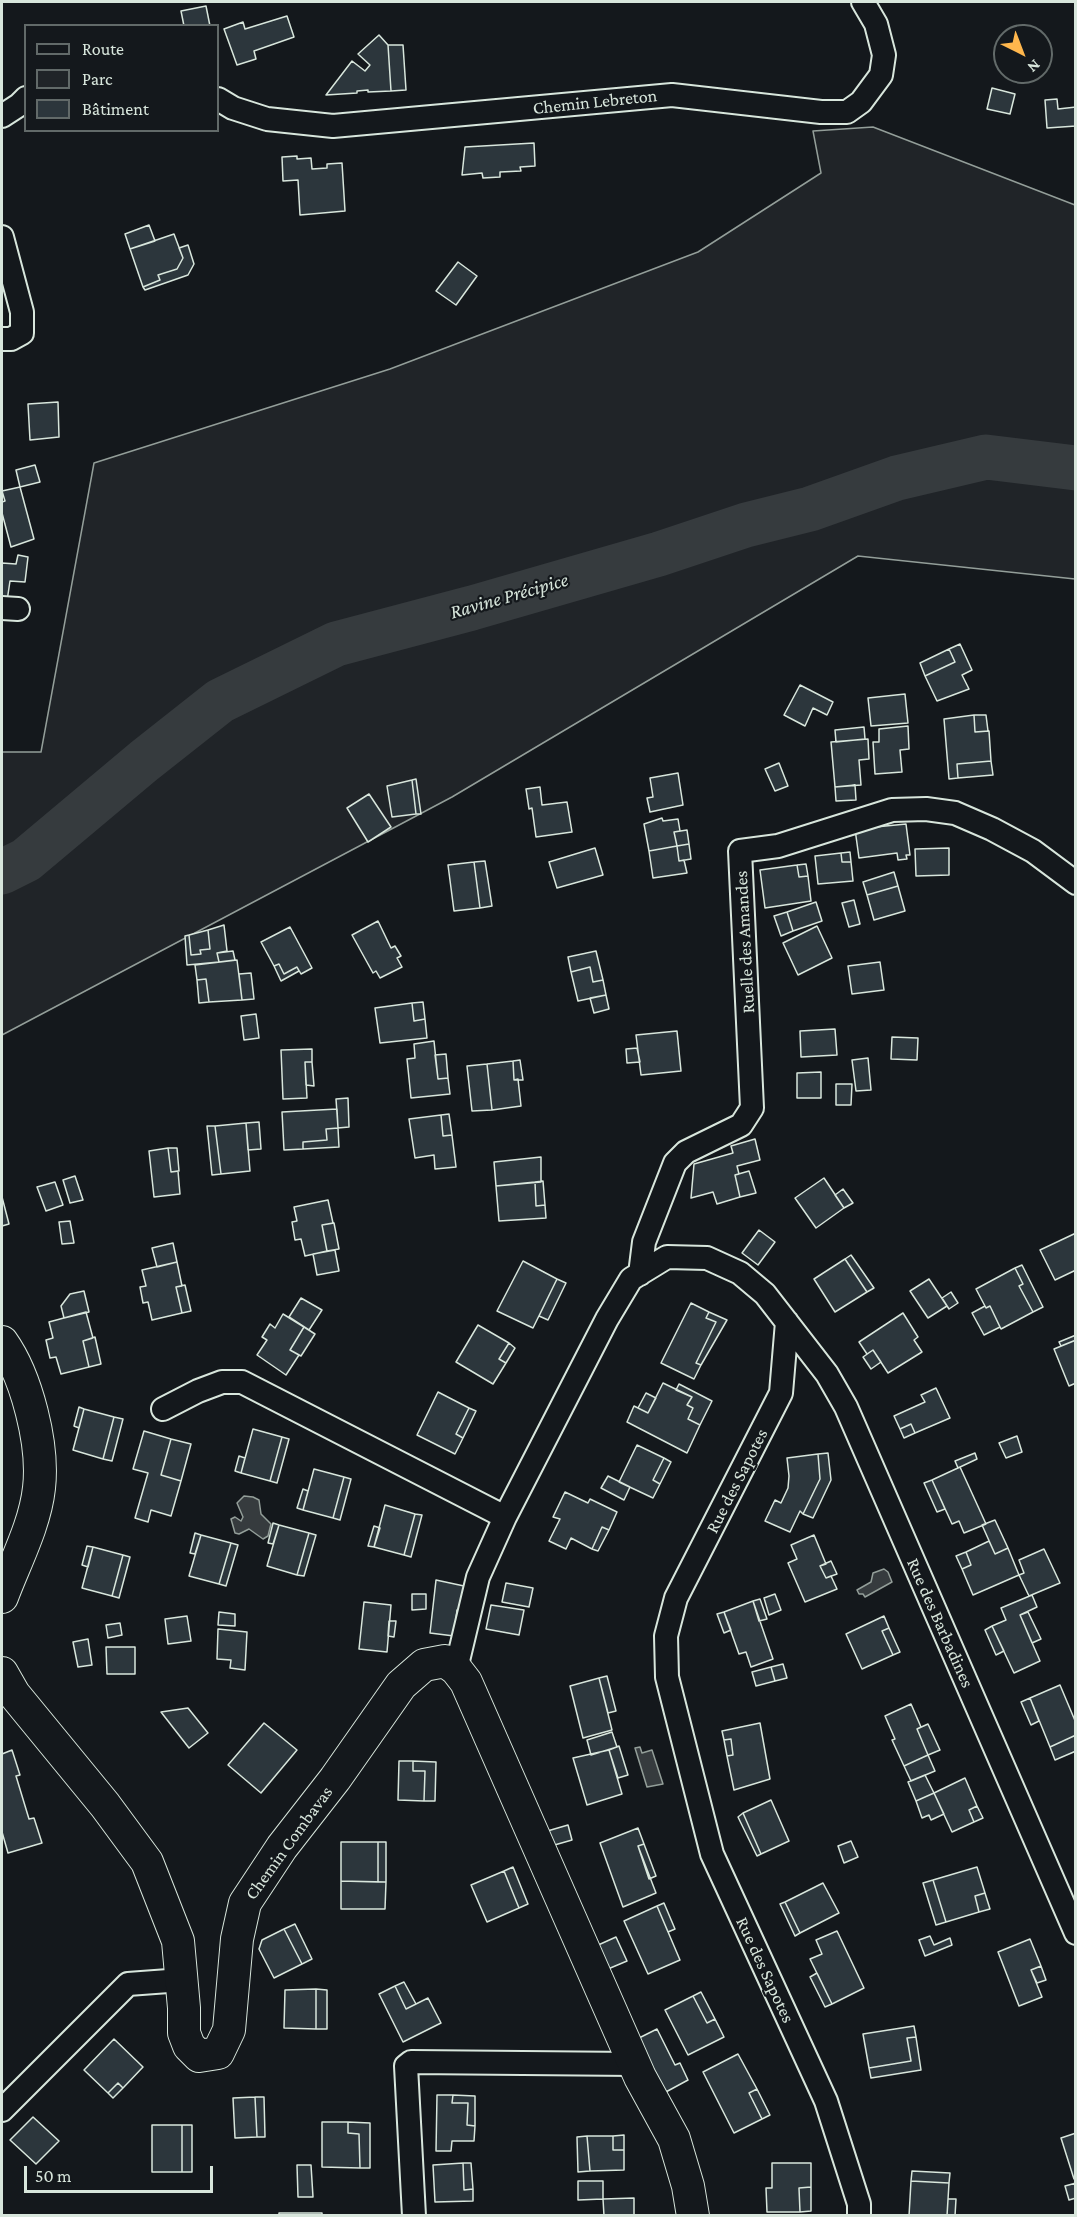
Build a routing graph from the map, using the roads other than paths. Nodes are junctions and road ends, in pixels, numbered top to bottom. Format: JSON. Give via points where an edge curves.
{"nodes":[{"id":1,"x":863,"y":2,"type":"edge"},
{"id":2,"x":24,"y":100,"type":"edge"},
{"id":3,"x":219,"y":100,"type":"edge"},
{"id":4,"x":2,"y":116,"type":"edge"},
{"id":5,"x":2,"y":237,"type":"edge"},
{"id":6,"x":2,"y":339,"type":"edge"},
{"id":7,"x":1076,"y":883,"type":"edge"},
{"id":8,"x":640,"y":1274,"type":"junction"},
{"id":9,"x":787,"y":1322,"type":"junction"},
{"id":10,"x":2,"y":1342,"type":"edge"},
{"id":11,"x":163,"y":1409,"type":"dead end"},
{"id":12,"x":505,"y":1517,"type":"junction"},
{"id":13,"x":2,"y":1597,"type":"edge"},
{"id":14,"x":456,"y":1669,"type":"junction"},
{"id":15,"x":2,"y":1673,"type":"edge"},
{"id":16,"x":1076,"y":1933,"type":"edge"},
{"id":17,"x":182,"y":1980,"type":"junction"},
{"id":18,"x":635,"y":2064,"type":"junction"},
{"id":19,"x":2,"y":2110,"type":"edge"},
{"id":20,"x":414,"y":2216,"type":"edge"},
{"id":21,"x":693,"y":2216,"type":"edge"},
{"id":22,"x":859,"y":2216,"type":"edge"}],
"edges":[{"from":1,"to":3,"type":"street","name":"Chemin Lebreton","via":[[876,24],[884,55],[881,75],[861,102],[847,112],[672,95],[333,126],[267,119]]},
{"from":2,"to":4,"type":"street"},
{"from":5,"to":6,"type":"street","via":[[22,312],[22,333]]},
{"from":7,"to":8,"type":"street","name":"Ruelle des Amandes","via":[[1033,851],[992,829],[955,813],[926,809],[892,810],[778,846],[740,851],[753,1108],[741,1125],[686,1152],[675,1164],[644,1242]]},
{"from":8,"to":9,"type":"street","via":[[667,1257],[707,1258],[740,1273],[765,1294]]},
{"from":8,"to":12,"type":"street","via":[[631,1279],[607,1319]]},
{"from":9,"to":16,"type":"street","name":"Rue des Barbadines","via":[[827,1374],[846,1407]]},
{"from":9,"to":22,"type":"street","name":"Rue des Sapotes","via":[[781,1393],[676,1598],[666,1636],[667,1677],[712,1854],[829,2108]]},
{"from":10,"to":13,"type":"street","via":[[20,1377],[31,1411],[39,1457],[39,1488],[30,1523]]},
{"from":11,"to":12,"type":"street","via":[[222,1382],[242,1382]]},
{"from":12,"to":14,"type":"street","via":[[478,1577]]},
{"from":14,"to":17,"type":"street","name":"Chemin Combavas","via":[[445,1661],[424,1665],[401,1685],[245,1903],[237,1939],[229,2030],[218,2053],[199,2056],[189,2046],[184,2033]]},
{"from":14,"to":18,"type":"street","via":[[466,1682]]},
{"from":15,"to":17,"type":"street","name":"Chemin Combavas","via":[[14,1694],[147,1862],[178,1941]]},
{"from":17,"to":19,"type":"street","via":[[128,1984]]},
{"from":18,"to":20,"type":"street","via":[[411,2062],[406,2066]]},
{"from":18,"to":21,"type":"street","via":[[674,2139]]}]}
